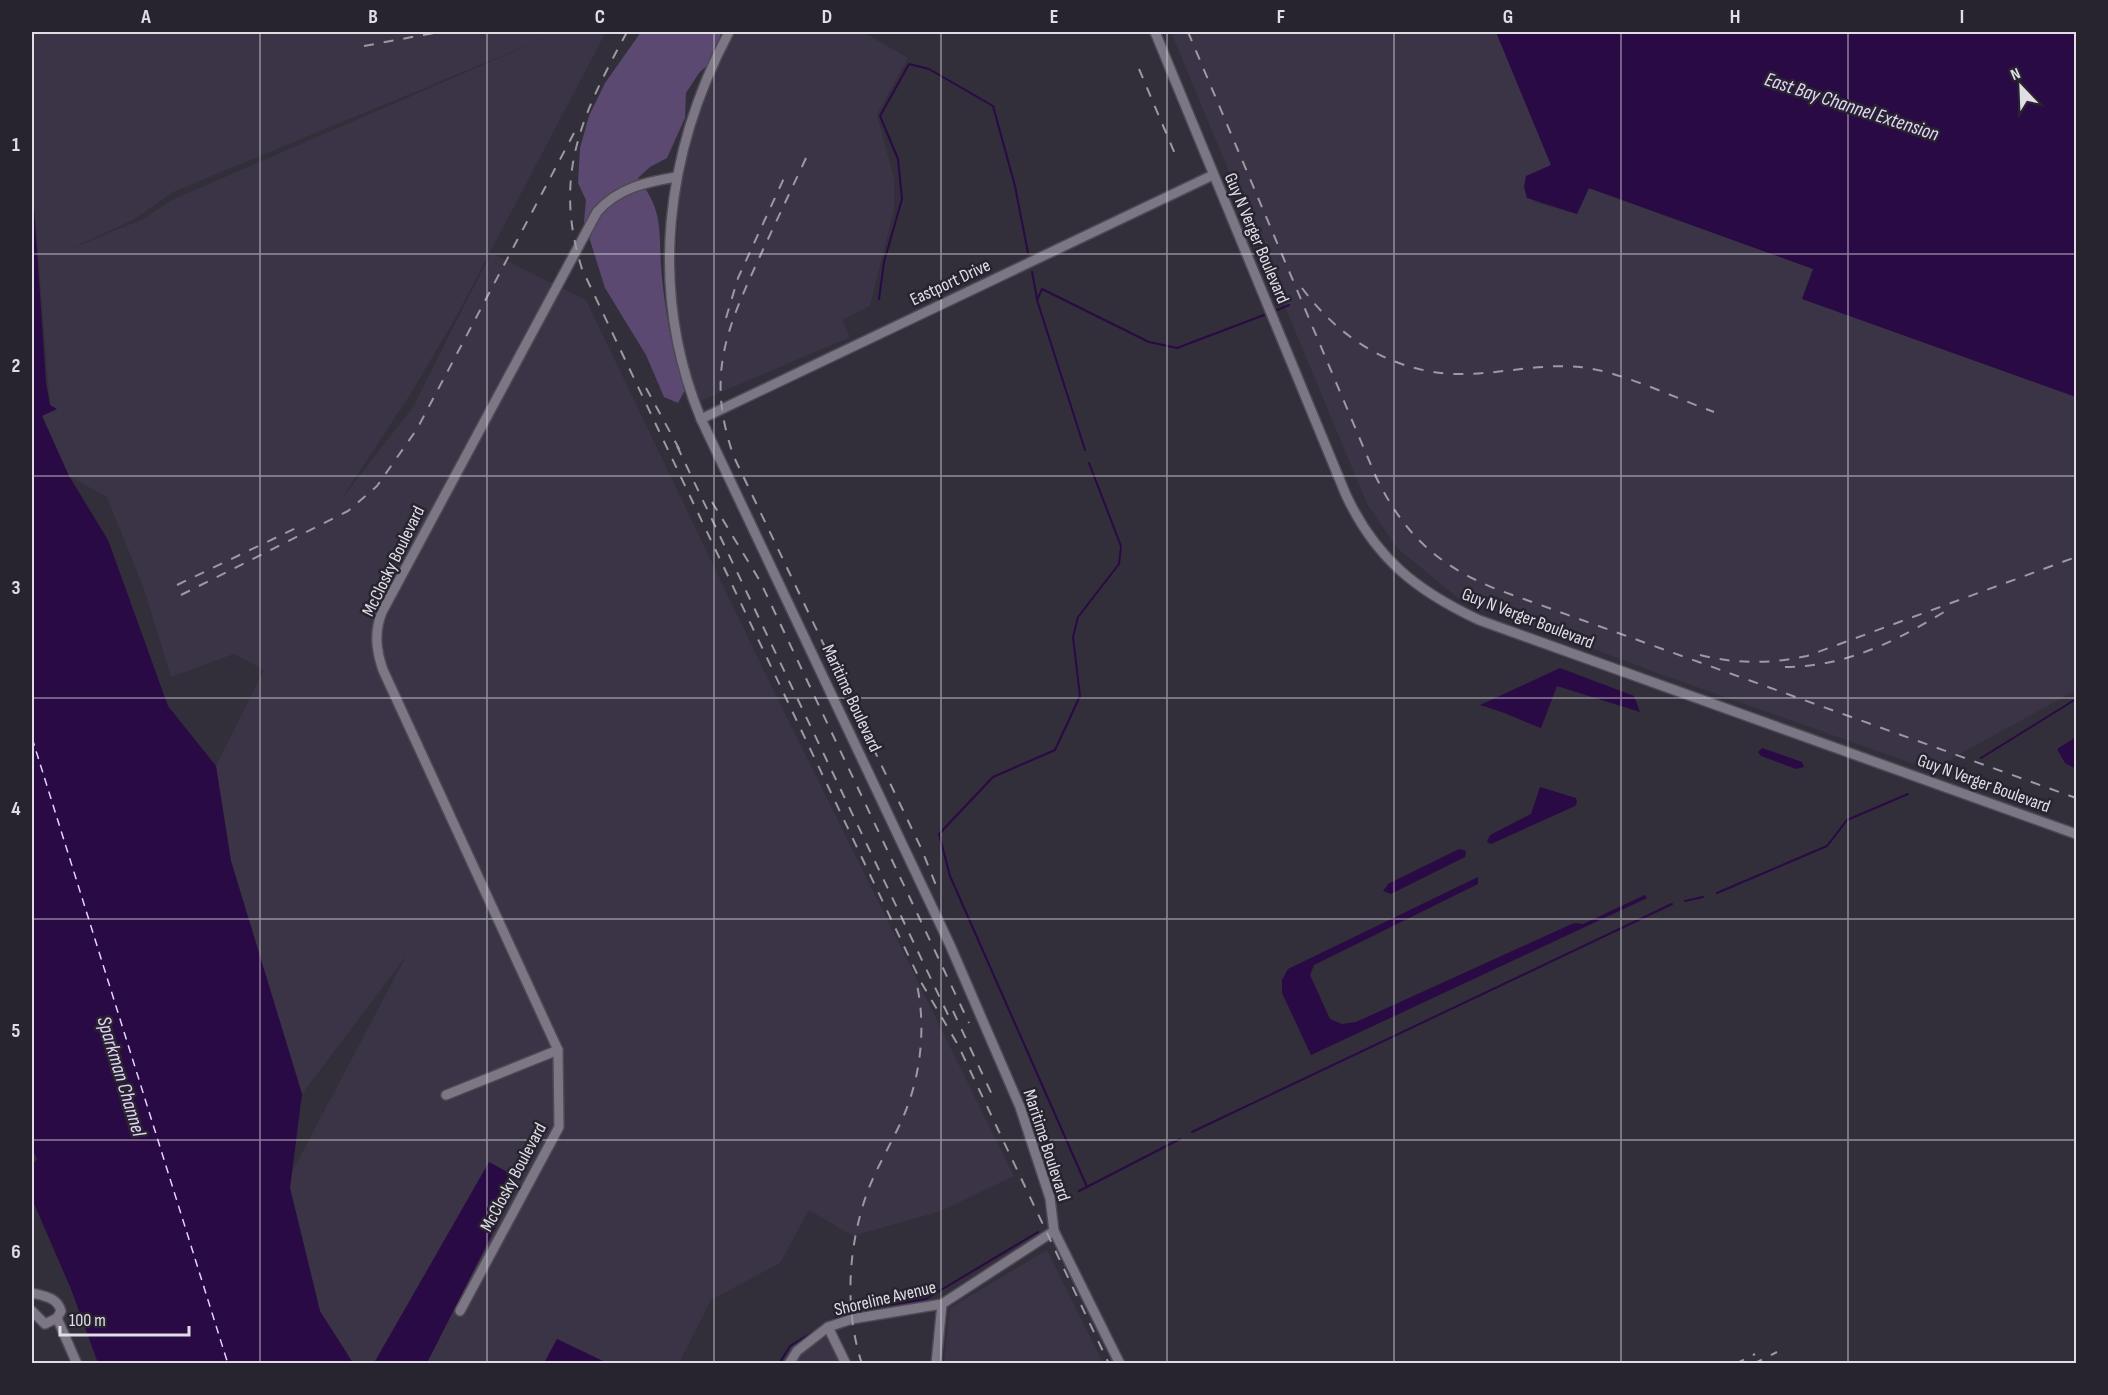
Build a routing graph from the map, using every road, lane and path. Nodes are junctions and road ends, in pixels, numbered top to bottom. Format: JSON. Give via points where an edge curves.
{"nodes":[{"id":1,"x":729,"y":32,"type":"edge"},
{"id":2,"x":1155,"y":32,"type":"edge"},
{"id":3,"x":1214,"y":175,"type":"junction"},
{"id":4,"x":676,"y":177,"type":"junction"},
{"id":5,"x":701,"y":418,"type":"junction"},
{"id":6,"x":2076,"y":834,"type":"edge"},
{"id":7,"x":558,"y":1050,"type":"junction"},
{"id":8,"x":446,"y":1095,"type":"dead end"},
{"id":9,"x":1054,"y":1231,"type":"junction"},
{"id":10,"x":32,"y":1293,"type":"edge"},
{"id":11,"x":942,"y":1304,"type":"junction"},
{"id":12,"x":32,"y":1311,"type":"edge"},
{"id":13,"x":460,"y":1311,"type":"dead end"},
{"id":14,"x":57,"y":1318,"type":"junction"},
{"id":15,"x":828,"y":1327,"type":"junction"},
{"id":16,"x":77,"y":1364,"type":"edge"},
{"id":17,"x":789,"y":1364,"type":"edge"},
{"id":18,"x":846,"y":1364,"type":"edge"},
{"id":19,"x":936,"y":1364,"type":"edge"},
{"id":20,"x":1120,"y":1364,"type":"edge"}],
"edges":[{"from":1,"to":4,"type":"street","name":"Maritime Boulevard","via":[[700,91]]},
{"from":2,"to":3,"type":"street","name":"Guy N Verger Boulevard"},
{"from":3,"to":5,"type":"street","name":"Eastport Drive"},
{"from":3,"to":6,"type":"street","name":"Guy N Verger Boulevard","via":[[1355,514],[1381,551],[1412,582],[1479,620]]},
{"from":4,"to":5,"type":"street","name":"Maritime Boulevard","via":[[670,241],[671,292],[682,365]]},
{"from":4,"to":7,"type":"street","name":"McClosky Boulevard","via":[[632,187],[597,212],[387,602],[376,634],[383,670]]},
{"from":5,"to":9,"type":"street","name":"Maritime Boulevard","via":[[955,956],[1020,1107],[1050,1198]]},
{"from":7,"to":8,"type":"street"},
{"from":7,"to":13,"type":"street","name":"McClosky Boulevard","via":[[560,1127]]},
{"from":9,"to":11,"type":"street","name":"Shoreline Avenue"},
{"from":9,"to":20,"type":"street","name":"Maritime Boulevard"},
{"from":10,"to":14,"type":"street","via":[[57,1302],[61,1311]]},
{"from":11,"to":15,"type":"street","name":"Shoreline Avenue","via":[[852,1318]]},
{"from":11,"to":19,"type":"street"},
{"from":12,"to":14,"type":"street","via":[[45,1324]]},
{"from":14,"to":16,"type":"street"},
{"from":15,"to":17,"type":"street","name":"Shoreline Avenue","via":[[797,1351]]},
{"from":15,"to":18,"type":"street"}]}
